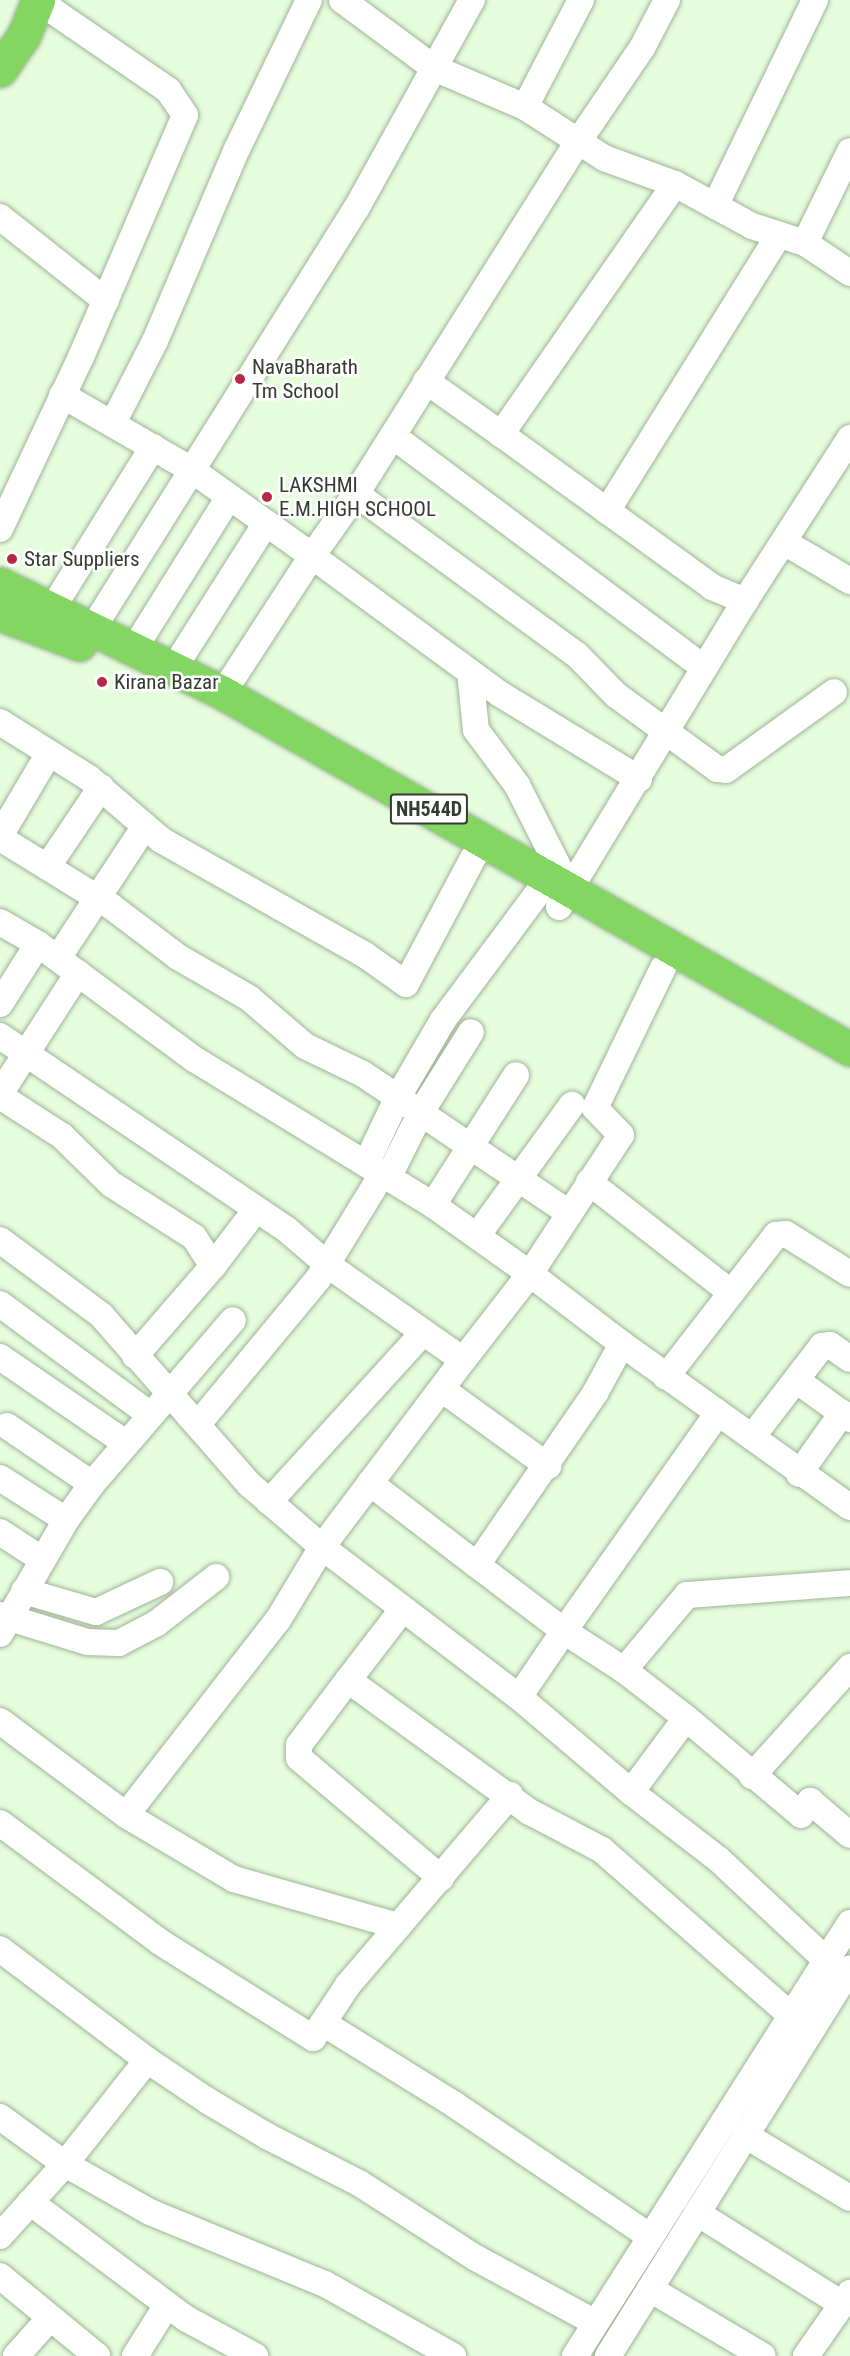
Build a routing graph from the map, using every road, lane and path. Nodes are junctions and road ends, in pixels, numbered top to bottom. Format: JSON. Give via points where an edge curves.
{"nodes":[{"id":1,"x":37,"y":0,"type":"edge"},
{"id":2,"x":309,"y":0,"type":"edge"},
{"id":3,"x":342,"y":0,"type":"edge"},
{"id":4,"x":472,"y":0,"type":"edge"},
{"id":5,"x":581,"y":0,"type":"edge"},
{"id":6,"x":667,"y":0,"type":"edge"},
{"id":7,"x":815,"y":0,"type":"edge"},
{"id":8,"x":434,"y":68,"type":"junction"},
{"id":9,"x":0,"y":70,"type":"edge"},
{"id":10,"x":525,"y":108,"type":"junction"},
{"id":11,"x":578,"y":142,"type":"junction"},
{"id":12,"x":850,"y":151,"type":"edge"},
{"id":13,"x":675,"y":184,"type":"junction"},
{"id":14,"x":715,"y":206,"type":"junction"},
{"id":15,"x":3,"y":227,"type":"edge"},
{"id":16,"x":778,"y":235,"type":"junction"},
{"id":17,"x":805,"y":243,"type":"junction"},
{"id":18,"x":850,"y":273,"type":"edge"},
{"id":19,"x":106,"y":301,"type":"junction"},
{"id":20,"x":426,"y":381,"type":"junction"},
{"id":21,"x":62,"y":395,"type":"junction"},
{"id":22,"x":113,"y":423,"type":"junction"},
{"id":23,"x":501,"y":434,"type":"junction"},
{"id":24,"x":393,"y":436,"type":"junction"},
{"id":25,"x":850,"y":438,"type":"edge"},
{"id":26,"x":153,"y":447,"type":"junction"},
{"id":27,"x":192,"y":470,"type":"junction"},
{"id":28,"x":356,"y":494,"type":"junction"},
{"id":29,"x":229,"y":497,"type":"junction"},
{"id":30,"x":607,"y":511,"type":"junction"},
{"id":31,"x":266,"y":523,"type":"junction"},
{"id":32,"x":0,"y":529,"type":"edge"},
{"id":33,"x":784,"y":542,"type":"junction"},
{"id":34,"x":312,"y":556,"type":"junction"},
{"id":35,"x":850,"y":581,"type":"edge"},
{"id":36,"x":0,"y":584,"type":"edge"},
{"id":37,"x":745,"y":601,"type":"junction"},
{"id":38,"x":52,"y":609,"type":"junction"},
{"id":39,"x":0,"y":614,"type":"edge"},
{"id":40,"x":93,"y":628,"type":"junction"},
{"id":41,"x":134,"y":649,"type":"junction"},
{"id":42,"x":174,"y":668,"type":"junction"},
{"id":43,"x":704,"y":669,"type":"junction"},
{"id":44,"x":470,"y":672,"type":"junction"},
{"id":45,"x":834,"y":692,"type":"dead end"},
{"id":46,"x":223,"y":693,"type":"junction"},
{"id":47,"x":1,"y":724,"type":"edge"},
{"id":48,"x":666,"y":734,"type":"junction"},
{"id":49,"x":49,"y":753,"type":"junction"},
{"id":50,"x":639,"y":778,"type":"junction"},
{"id":51,"x":101,"y":788,"type":"junction"},
{"id":52,"x":145,"y":826,"type":"junction"},
{"id":53,"x":0,"y":837,"type":"edge"},
{"id":54,"x":473,"y":858,"type":"junction"},
{"id":55,"x":48,"y":866,"type":"junction"},
{"id":56,"x":96,"y":897,"type":"junction"},
{"id":57,"x":555,"y":897,"type":"junction"},
{"id":58,"x":0,"y":922,"type":"edge"},
{"id":59,"x":58,"y":959,"type":"junction"},
{"id":60,"x":663,"y":968,"type":"junction"},
{"id":61,"x":0,"y":1004,"type":"edge"},
{"id":62,"x":791,"y":1029,"type":"junction"},
{"id":63,"x":471,"y":1032,"type":"dead end"},
{"id":64,"x":0,"y":1036,"type":"edge"},
{"id":65,"x":850,"y":1049,"type":"edge"},
{"id":66,"x":27,"y":1050,"type":"junction"},
{"id":67,"x":516,"y":1075,"type":"dead end"},
{"id":68,"x":850,"y":1075,"type":"edge"},
{"id":69,"x":0,"y":1095,"type":"edge"},
{"id":70,"x":398,"y":1097,"type":"junction"},
{"id":71,"x":572,"y":1105,"type":"dead end"},
{"id":72,"x":421,"y":1112,"type":"junction"},
{"id":73,"x":472,"y":1145,"type":"junction"},
{"id":74,"x":379,"y":1172,"type":"junction"},
{"id":75,"x":520,"y":1179,"type":"junction"},
{"id":76,"x":589,"y":1182,"type":"junction"},
{"id":77,"x":433,"y":1205,"type":"junction"},
{"id":78,"x":255,"y":1210,"type":"junction"},
{"id":79,"x":569,"y":1213,"type":"junction"},
{"id":80,"x":477,"y":1236,"type":"junction"},
{"id":81,"x":0,"y":1240,"type":"edge"},
{"id":82,"x":328,"y":1265,"type":"junction"},
{"id":83,"x":213,"y":1266,"type":"junction"},
{"id":84,"x":530,"y":1274,"type":"junction"},
{"id":85,"x":850,"y":1274,"type":"edge"},
{"id":86,"x":729,"y":1291,"type":"junction"},
{"id":87,"x":0,"y":1304,"type":"edge"},
{"id":88,"x":233,"y":1320,"type":"dead end"},
{"id":89,"x":423,"y":1333,"type":"junction"},
{"id":90,"x":622,"y":1344,"type":"junction"},
{"id":91,"x":135,"y":1356,"type":"junction"},
{"id":92,"x":0,"y":1357,"type":"edge"},
{"id":93,"x":850,"y":1359,"type":"edge"},
{"id":94,"x":463,"y":1360,"type":"junction"},
{"id":95,"x":666,"y":1377,"type":"junction"},
{"id":96,"x":796,"y":1380,"type":"junction"},
{"id":97,"x":443,"y":1390,"type":"junction"},
{"id":98,"x":169,"y":1391,"type":"junction"},
{"id":99,"x":149,"y":1414,"type":"junction"},
{"id":100,"x":717,"y":1414,"type":"junction"},
{"id":101,"x":846,"y":1416,"type":"edge"},
{"id":102,"x":198,"y":1424,"type":"junction"},
{"id":103,"x":7,"y":1426,"type":"dead end"},
{"id":104,"x":752,"y":1437,"type":"junction"},
{"id":105,"x":124,"y":1442,"type":"junction"},
{"id":106,"x":548,"y":1466,"type":"junction"},
{"id":107,"x":799,"y":1473,"type":"junction"},
{"id":108,"x":0,"y":1478,"type":"edge"},
{"id":109,"x":370,"y":1483,"type":"junction"},
{"id":110,"x":92,"y":1484,"type":"junction"},
{"id":111,"x":269,"y":1502,"type":"junction"},
{"id":112,"x":850,"y":1507,"type":"edge"},
{"id":113,"x":66,"y":1520,"type":"junction"},
{"id":114,"x":0,"y":1532,"type":"edge"},
{"id":115,"x":322,"y":1547,"type":"junction"},
{"id":116,"x":43,"y":1560,"type":"junction"},
{"id":117,"x":477,"y":1565,"type":"junction"},
{"id":118,"x":216,"y":1577,"type":"dead end"},
{"id":119,"x":160,"y":1581,"type":"dead end"},
{"id":120,"x":850,"y":1583,"type":"edge"},
{"id":121,"x":24,"y":1591,"type":"junction"},
{"id":122,"x":402,"y":1610,"type":"junction"},
{"id":123,"x":2,"y":1622,"type":"edge"},
{"id":124,"x":564,"y":1631,"type":"junction"},
{"id":125,"x":850,"y":1667,"type":"edge"},
{"id":126,"x":624,"y":1670,"type":"junction"},
{"id":127,"x":348,"y":1680,"type":"junction"},
{"id":128,"x":519,"y":1697,"type":"junction"},
{"id":129,"x":686,"y":1718,"type":"junction"},
{"id":130,"x":0,"y":1721,"type":"edge"},
{"id":131,"x":752,"y":1776,"type":"junction"},
{"id":132,"x":631,"y":1792,"type":"junction"},
{"id":133,"x":510,"y":1795,"type":"junction"},
{"id":134,"x":126,"y":1815,"type":"junction"},
{"id":135,"x":0,"y":1823,"type":"edge"},
{"id":136,"x":850,"y":1835,"type":"edge"},
{"id":137,"x":441,"y":1878,"type":"junction"},
{"id":138,"x":850,"y":1923,"type":"edge"},
{"id":139,"x":398,"y":1926,"type":"junction"},
{"id":140,"x":0,"y":1949,"type":"edge"},
{"id":141,"x":825,"y":1959,"type":"junction"},
{"id":142,"x":850,"y":1968,"type":"edge"},
{"id":143,"x":793,"y":2017,"type":"junction"},
{"id":144,"x":323,"y":2023,"type":"junction"},
{"id":145,"x":147,"y":2060,"type":"junction"},
{"id":146,"x":0,"y":2117,"type":"edge"},
{"id":147,"x":745,"y":2135,"type":"junction"},
{"id":148,"x":65,"y":2164,"type":"junction"},
{"id":149,"x":850,"y":2198,"type":"edge"},
{"id":150,"x":30,"y":2202,"type":"junction"},
{"id":151,"x":697,"y":2213,"type":"junction"},
{"id":152,"x":0,"y":2236,"type":"edge"},
{"id":153,"x":651,"y":2237,"type":"junction"},
{"id":154,"x":0,"y":2276,"type":"edge"},
{"id":155,"x":650,"y":2289,"type":"junction"},
{"id":156,"x":846,"y":2298,"type":"edge"},
{"id":157,"x":167,"y":2306,"type":"junction"},
{"id":158,"x":50,"y":2318,"type":"junction"},
{"id":159,"x":594,"y":2322,"type":"junction"},
{"id":160,"x":16,"y":2356,"type":"edge"},
{"id":161,"x":97,"y":2356,"type":"edge"},
{"id":162,"x":135,"y":2356,"type":"edge"},
{"id":163,"x":255,"y":2356,"type":"edge"},
{"id":164,"x":453,"y":2356,"type":"edge"},
{"id":165,"x":574,"y":2356,"type":"edge"},
{"id":166,"x":608,"y":2356,"type":"edge"},
{"id":167,"x":763,"y":2356,"type":"edge"},
{"id":168,"x":807,"y":2356,"type":"edge"}],
"edges":[{"from":1,"to":9,"type":"highway","via":[[24,35]]},
{"from":1,"to":19,"type":"street","via":[[168,90],[185,115]]},
{"from":2,"to":22,"type":"street","via":[[237,149],[155,341]]},
{"from":3,"to":8,"type":"street"},
{"from":4,"to":8,"type":"street"},
{"from":5,"to":10,"type":"street"},
{"from":6,"to":11,"type":"street","via":[[642,48]]},
{"from":7,"to":14,"type":"street"},
{"from":8,"to":10,"type":"street"},
{"from":8,"to":27,"type":"street","via":[[357,209]]},
{"from":10,"to":11,"type":"street"},
{"from":11,"to":13,"type":"street","via":[[604,158]]},
{"from":11,"to":20,"type":"street"},
{"from":12,"to":17,"type":"street"},
{"from":13,"to":14,"type":"street"},
{"from":13,"to":23,"type":"street"},
{"from":14,"to":16,"type":"street"},
{"from":15,"to":19,"type":"street"},
{"from":16,"to":17,"type":"street"},
{"from":16,"to":30,"type":"street"},
{"from":17,"to":18,"type":"street"},
{"from":19,"to":21,"type":"street"},
{"from":20,"to":23,"type":"street"},
{"from":20,"to":24,"type":"street"},
{"from":21,"to":22,"type":"street"},
{"from":21,"to":32,"type":"street"},
{"from":22,"to":26,"type":"street"},
{"from":23,"to":30,"type":"street"},
{"from":24,"to":28,"type":"street"},
{"from":24,"to":43,"type":"street"},
{"from":25,"to":33,"type":"street"},
{"from":26,"to":27,"type":"street"},
{"from":26,"to":38,"type":"street"},
{"from":27,"to":29,"type":"street"},
{"from":27,"to":40,"type":"street"},
{"from":28,"to":34,"type":"street"},
{"from":28,"to":48,"type":"street","via":[[576,655],[616,695]]},
{"from":29,"to":31,"type":"street"},
{"from":29,"to":41,"type":"street"},
{"from":30,"to":37,"type":"street","via":[[711,587]]},
{"from":31,"to":34,"type":"street"},
{"from":31,"to":42,"type":"street"},
{"from":33,"to":35,"type":"street"},
{"from":33,"to":37,"type":"street"},
{"from":34,"to":44,"type":"street"},
{"from":34,"to":46,"type":"street"},
{"from":36,"to":38,"type":"highway","number":"NH544D"},
{"from":37,"to":43,"type":"street"},
{"from":38,"to":40,"type":"highway","number":"NH544D"},
{"from":39,"to":54,"type":"highway","number":"NH544D","via":[[112,661]]},
{"from":40,"to":41,"type":"highway","number":"NH544D"},
{"from":41,"to":42,"type":"highway","number":"NH544D"},
{"from":42,"to":46,"type":"highway","number":"NH544D"},
{"from":43,"to":48,"type":"street"},
{"from":44,"to":50,"type":"street"},
{"from":44,"to":57,"type":"street","via":[[476,730],[517,785]]},
{"from":45,"to":48,"type":"street","via":[[726,770],[717,769]]},
{"from":46,"to":57,"type":"highway","number":"NH544D"},
{"from":47,"to":49,"type":"street"},
{"from":48,"to":50,"type":"street"},
{"from":49,"to":51,"type":"street"},
{"from":49,"to":53,"type":"street"},
{"from":50,"to":57,"type":"street"},
{"from":51,"to":52,"type":"street"},
{"from":51,"to":55,"type":"street"},
{"from":52,"to":54,"type":"street","via":[[202,864],[365,955],[406,984]]},
{"from":52,"to":56,"type":"street"},
{"from":53,"to":55,"type":"street"},
{"from":54,"to":57,"type":"highway","number":"NH544D"},
{"from":55,"to":56,"type":"street"},
{"from":56,"to":59,"type":"street"},
{"from":56,"to":70,"type":"street","via":[[178,957],[249,998],[305,1046]]},
{"from":57,"to":60,"type":"highway","number":"NH544D"},
{"from":57,"to":62,"type":"highway","number":"NH544D"},
{"from":57,"to":70,"type":"street","via":[[456,1001]]},
{"from":58,"to":59,"type":"street"},
{"from":59,"to":61,"type":"street"},
{"from":59,"to":66,"type":"street"},
{"from":59,"to":74,"type":"street","via":[[194,1059]]},
{"from":60,"to":62,"type":"highway","number":"NH544D"},
{"from":60,"to":76,"type":"street","via":[[595,1108],[621,1134]]},
{"from":62,"to":65,"type":"highway","number":"NH544D"},
{"from":62,"to":68,"type":"highway","number":"NH544D"},
{"from":63,"to":72,"type":"street"},
{"from":64,"to":66,"type":"street"},
{"from":66,"to":69,"type":"street"},
{"from":66,"to":78,"type":"street"},
{"from":67,"to":73,"type":"street"},
{"from":69,"to":83,"type":"street","via":[[62,1136],[111,1184],[194,1237]]},
{"from":70,"to":72,"type":"street"},
{"from":70,"to":74,"type":"street"},
{"from":71,"to":75,"type":"street"},
{"from":72,"to":73,"type":"street"},
{"from":72,"to":74,"type":"street"},
{"from":73,"to":75,"type":"street"},
{"from":73,"to":77,"type":"street"},
{"from":74,"to":77,"type":"street"},
{"from":74,"to":82,"type":"street"},
{"from":75,"to":79,"type":"street"},
{"from":75,"to":80,"type":"street"},
{"from":76,"to":79,"type":"street"},
{"from":76,"to":86,"type":"street"},
{"from":77,"to":80,"type":"street"},
{"from":78,"to":82,"type":"street","via":[[286,1229]]},
{"from":78,"to":83,"type":"street"},
{"from":79,"to":84,"type":"street"},
{"from":80,"to":84,"type":"street"},
{"from":81,"to":91,"type":"street","via":[[101,1315]]},
{"from":82,"to":89,"type":"street"},
{"from":82,"to":102,"type":"street"},
{"from":83,"to":91,"type":"street"},
{"from":84,"to":90,"type":"street"},
{"from":84,"to":94,"type":"street"},
{"from":85,"to":86,"type":"street","via":[[781,1233]]},
{"from":86,"to":95,"type":"street"},
{"from":87,"to":99,"type":"street"},
{"from":88,"to":98,"type":"street"},
{"from":89,"to":94,"type":"street"},
{"from":89,"to":111,"type":"street"},
{"from":90,"to":95,"type":"street"},
{"from":90,"to":106,"type":"street"},
{"from":91,"to":98,"type":"street"},
{"from":92,"to":105,"type":"street"},
{"from":93,"to":96,"type":"street","via":[[824,1344]]},
{"from":94,"to":97,"type":"street"},
{"from":95,"to":100,"type":"street"},
{"from":96,"to":101,"type":"street"},
{"from":96,"to":104,"type":"street"},
{"from":97,"to":106,"type":"street"},
{"from":97,"to":109,"type":"street"},
{"from":98,"to":99,"type":"street"},
{"from":98,"to":102,"type":"street"},
{"from":99,"to":105,"type":"street"},
{"from":100,"to":104,"type":"street"},
{"from":100,"to":124,"type":"street"},
{"from":101,"to":107,"type":"street"},
{"from":102,"to":111,"type":"street"},
{"from":103,"to":110,"type":"street"},
{"from":104,"to":107,"type":"street"},
{"from":105,"to":110,"type":"street"},
{"from":106,"to":117,"type":"street"},
{"from":107,"to":112,"type":"street"},
{"from":108,"to":113,"type":"street"},
{"from":109,"to":115,"type":"street"},
{"from":109,"to":117,"type":"street"},
{"from":110,"to":113,"type":"street"},
{"from":111,"to":115,"type":"street"},
{"from":113,"to":116,"type":"street"},
{"from":114,"to":116,"type":"street"},
{"from":115,"to":122,"type":"street"},
{"from":115,"to":134,"type":"street","via":[[278,1620]]},
{"from":116,"to":121,"type":"street"},
{"from":117,"to":124,"type":"street"},
{"from":118,"to":123,"type":"street","via":[[157,1623],[119,1643],[87,1642]]},
{"from":119,"to":121,"type":"street","via":[[96,1612]]},
{"from":120,"to":126,"type":"street","via":[[687,1595]]},
{"from":121,"to":123,"type":"street"},
{"from":122,"to":127,"type":"street"},
{"from":122,"to":128,"type":"street"},
{"from":124,"to":126,"type":"street"},
{"from":124,"to":128,"type":"street"},
{"from":125,"to":131,"type":"street"},
{"from":126,"to":129,"type":"street"},
{"from":127,"to":133,"type":"street"},
{"from":127,"to":137,"type":"street","via":[[299,1746],[300,1758]]},
{"from":128,"to":132,"type":"street"},
{"from":129,"to":131,"type":"street"},
{"from":129,"to":132,"type":"street"},
{"from":130,"to":134,"type":"street"},
{"from":131,"to":136,"type":"street","via":[[801,1815],[810,1801]]},
{"from":132,"to":141,"type":"street","via":[[718,1859]]},
{"from":133,"to":137,"type":"street"},
{"from":133,"to":143,"type":"street","via":[[530,1812],[602,1850]]},
{"from":134,"to":139,"type":"street","via":[[234,1879]]},
{"from":135,"to":144,"type":"street","via":[[160,1942],[313,2038]]},
{"from":137,"to":139,"type":"street"},
{"from":138,"to":141,"type":"street"},
{"from":139,"to":144,"type":"street","via":[[348,1985]]},
{"from":140,"to":145,"type":"street"},
{"from":141,"to":143,"type":"street"},
{"from":142,"to":147,"type":"street"},
{"from":143,"to":153,"type":"street"},
{"from":144,"to":153,"type":"street","via":[[455,2105]]},
{"from":145,"to":148,"type":"street"},
{"from":145,"to":159,"type":"street","via":[[267,2136],[359,2183],[476,2258]]},
{"from":146,"to":148,"type":"street"},
{"from":147,"to":149,"type":"street"},
{"from":147,"to":151,"type":"street"},
{"from":148,"to":150,"type":"street"},
{"from":148,"to":164,"type":"street","via":[[176,2224],[265,2256],[325,2284]]},
{"from":150,"to":152,"type":"street"},
{"from":150,"to":157,"type":"street"},
{"from":151,"to":155,"type":"street"},
{"from":151,"to":156,"type":"street"},
{"from":153,"to":159,"type":"street"},
{"from":154,"to":158,"type":"street"},
{"from":155,"to":166,"type":"street"},
{"from":155,"to":167,"type":"street"},
{"from":156,"to":168,"type":"street"},
{"from":157,"to":162,"type":"street"},
{"from":157,"to":163,"type":"street"},
{"from":158,"to":160,"type":"street"},
{"from":158,"to":161,"type":"street"},
{"from":159,"to":165,"type":"street"}]}
